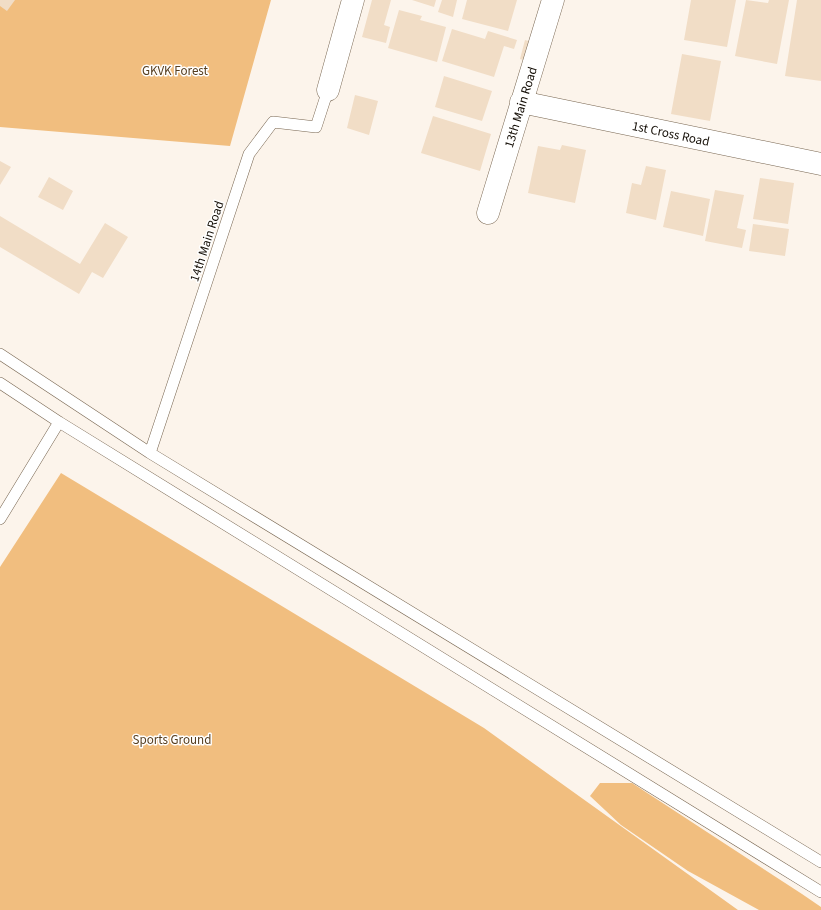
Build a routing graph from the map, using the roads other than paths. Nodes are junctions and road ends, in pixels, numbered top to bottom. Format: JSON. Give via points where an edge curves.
{"nodes":[{"id":1,"x":353,"y":0,"type":"edge"},
{"id":2,"x":553,"y":0,"type":"edge"},
{"id":3,"x":328,"y":90,"type":"joint"},
{"id":4,"x":521,"y":102,"type":"junction"},
{"id":5,"x":821,"y":164,"type":"edge"},
{"id":6,"x":488,"y":214,"type":"dead end"},
{"id":7,"x":0,"y":354,"type":"edge"},
{"id":8,"x":0,"y":383,"type":"edge"},
{"id":9,"x":59,"y":422,"type":"junction"},
{"id":10,"x":150,"y":453,"type":"junction"},
{"id":11,"x":0,"y":519,"type":"edge"},
{"id":12,"x":821,"y":862,"type":"edge"},
{"id":13,"x":821,"y":892,"type":"edge"}],
"edges":[{"from":1,"to":3,"type":"street"},
{"from":2,"to":4,"type":"street","name":"13th Main Road"},
{"from":3,"to":10,"type":"lane","name":"14th Main Road","via":[[316,127],[273,122],[250,154]]},
{"from":4,"to":5,"type":"street","name":"1st Cross Road"},
{"from":4,"to":6,"type":"street","name":"13th Main Road"},
{"from":7,"to":10,"type":"lane"},
{"from":8,"to":9,"type":"lane"},
{"from":9,"to":11,"type":"lane"},
{"from":9,"to":13,"type":"lane"},
{"from":10,"to":12,"type":"lane"}]}
